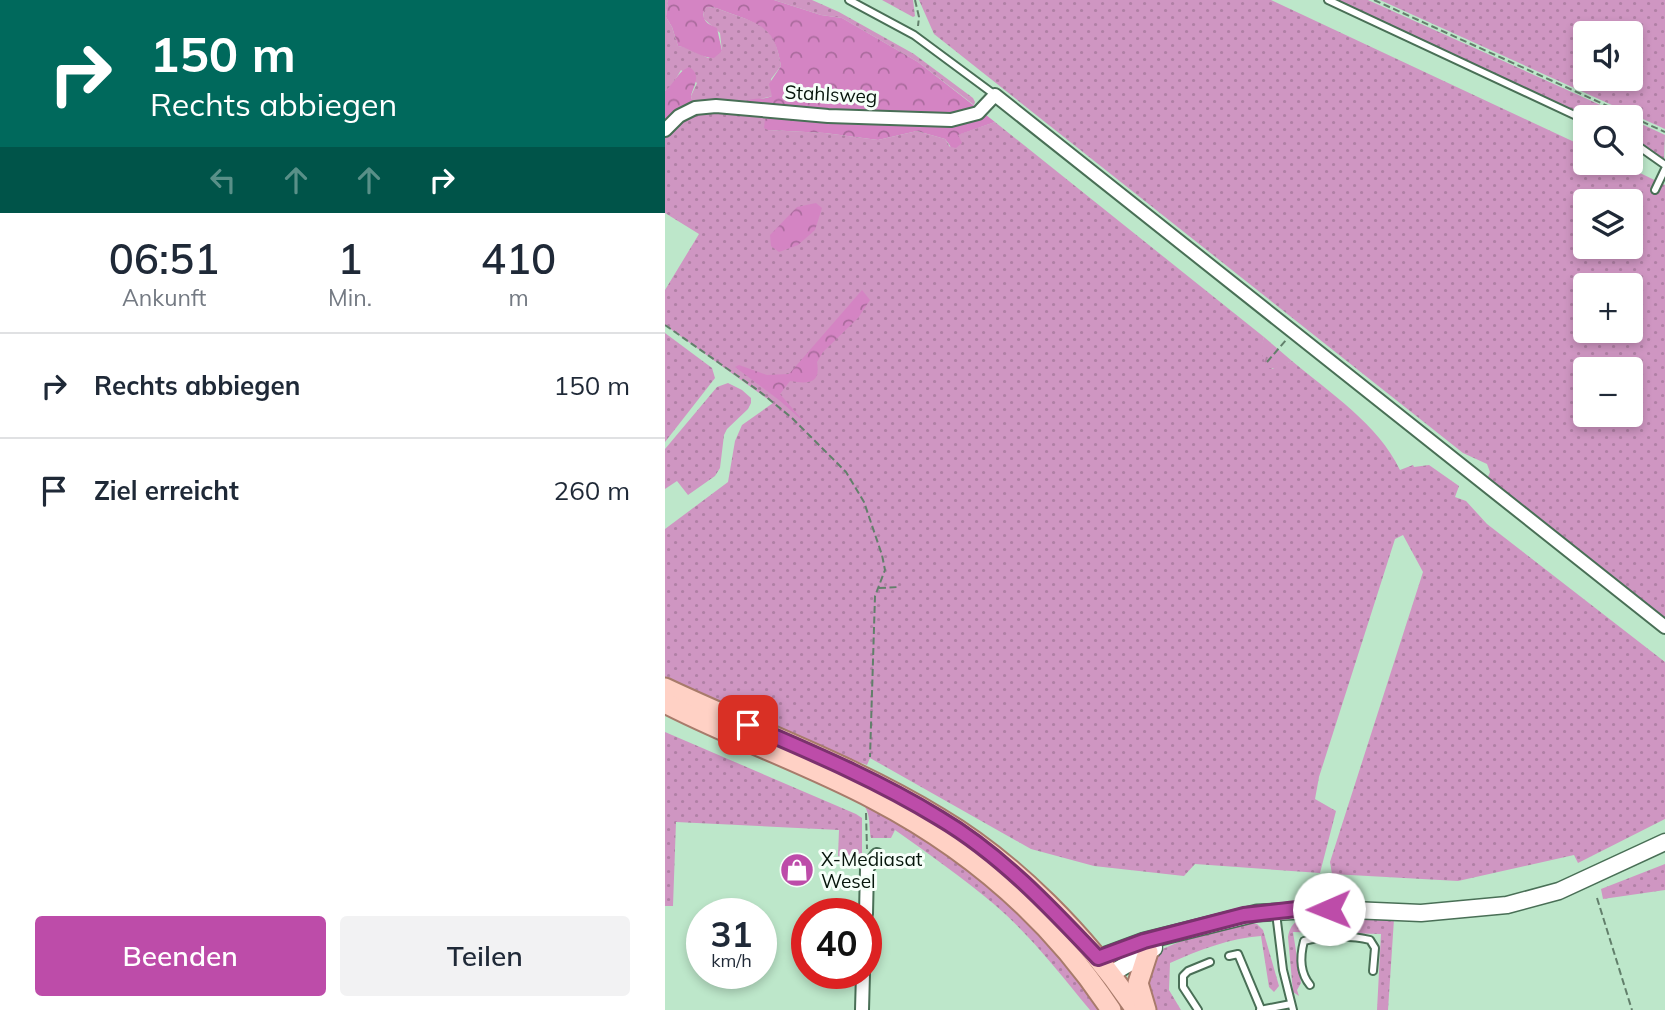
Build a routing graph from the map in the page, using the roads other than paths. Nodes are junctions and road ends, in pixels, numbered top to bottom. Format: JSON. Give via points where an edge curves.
{"nodes":[{"id":1,"x":849,"y":0,"type":"edge"},
{"id":2,"x":1328,"y":0,"type":"edge"},
{"id":3,"x":995,"y":96,"type":"junction"},
{"id":4,"x":1573,"y":114,"type":"edge"},
{"id":5,"x":665,"y":130,"type":"edge"},
{"id":6,"x":1643,"y":150,"type":"edge"},
{"id":7,"x":1665,"y":167,"type":"edge"},
{"id":8,"x":1655,"y":190,"type":"dead end"},
{"id":9,"x":1665,"y":627,"type":"edge"},
{"id":10,"x":665,"y":688,"type":"edge"},
{"id":11,"x":665,"y":703,"type":"edge"},
{"id":12,"x":1665,"y":842,"type":"edge"},
{"id":13,"x":877,"y":855,"type":"dead end"},
{"id":14,"x":866,"y":898,"type":"edge"},
{"id":15,"x":1276,"y":911,"type":"junction"},
{"id":16,"x":1174,"y":934,"type":"junction"},
{"id":17,"x":1148,"y":952,"type":"junction"},
{"id":18,"x":1229,"y":956,"type":"dead end"},
{"id":19,"x":1210,"y":962,"type":"dead end"},
{"id":20,"x":1373,"y":971,"type":"dead end"},
{"id":21,"x":1101,"y":974,"type":"junction"},
{"id":22,"x":1310,"y":985,"type":"dead end"},
{"id":23,"x":863,"y":989,"type":"edge"},
{"id":24,"x":1292,"y":1007,"type":"edge"},
{"id":25,"x":862,"y":1010,"type":"edge"},
{"id":26,"x":1111,"y":1010,"type":"edge"},
{"id":27,"x":1136,"y":1010,"type":"edge"},
{"id":28,"x":1146,"y":1010,"type":"edge"},
{"id":29,"x":1198,"y":1010,"type":"edge"},
{"id":30,"x":1260,"y":1010,"type":"edge"}],
"edges":[{"from":1,"to":3,"type":"lane","via":[[915,34]]},
{"from":2,"to":4,"type":"lane"},
{"from":3,"to":5,"type":"street","name":"Stahlsweg","via":[[978,113],[951,120],[716,106],[695,108]]},
{"from":3,"to":9,"type":"street"},
{"from":6,"to":7,"type":"lane"},
{"from":7,"to":8,"type":"lane"},
{"from":10,"to":21,"type":"main road","via":[[885,787],[941,819],[1026,885]]},
{"from":11,"to":21,"type":"main road","via":[[871,797],[921,825],[981,868],[1040,920],[1075,959]]},
{"from":12,"to":15,"type":"street","via":[[1559,891],[1507,905],[1422,913]]},
{"from":13,"to":14,"type":"street","via":[[867,868]]},
{"from":15,"to":16,"type":"street"},
{"from":15,"to":24,"type":"lane"},
{"from":16,"to":17,"type":"street"},
{"from":16,"to":21,"type":"street","via":[[1144,941]]},
{"from":17,"to":21,"type":"street"},
{"from":17,"to":28,"type":"main road","via":[[1138,983]]},
{"from":18,"to":30,"type":"lane","via":[[1238,954]]},
{"from":19,"to":29,"type":"lane","via":[[1183,976],[1183,987]]},
{"from":20,"to":22,"type":"lane","via":[[1375,948],[1370,940],[1312,939],[1304,941],[1302,949],[1304,977]]},
{"from":21,"to":26,"type":"main road"},
{"from":21,"to":27,"type":"main road"},
{"from":23,"to":25,"type":"street"},
{"from":24,"to":30,"type":"lane"}]}
